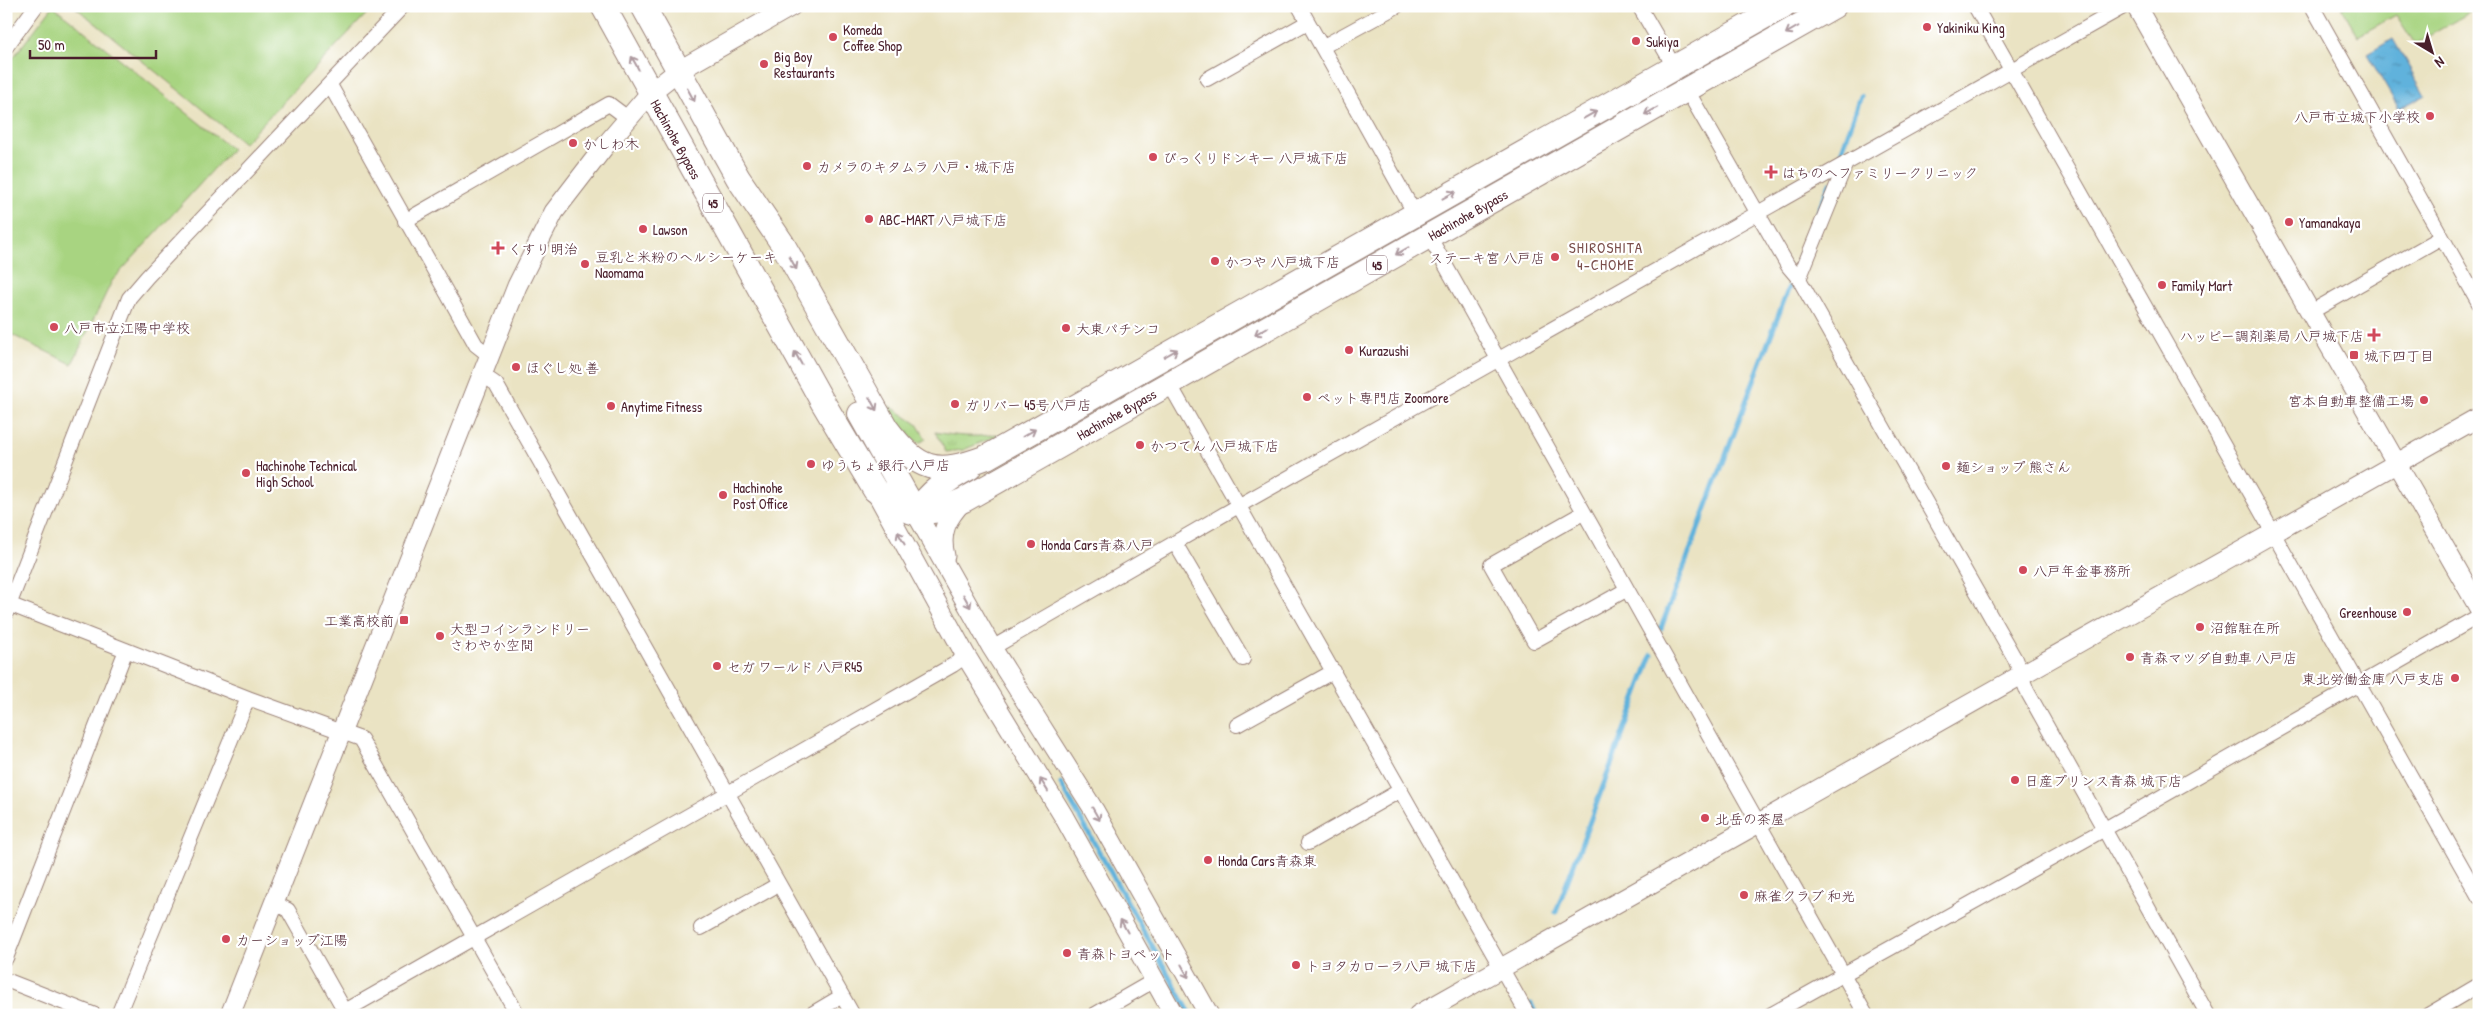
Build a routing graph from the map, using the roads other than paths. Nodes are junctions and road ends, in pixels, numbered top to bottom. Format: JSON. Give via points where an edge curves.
{"nodes":[{"id":1,"x":36,"y":6,"type":"edge"},
{"id":2,"x":403,"y":6,"type":"edge"},
{"id":3,"x":603,"y":6,"type":"edge"},
{"id":4,"x":643,"y":6,"type":"edge"},
{"id":5,"x":792,"y":6,"type":"edge"},
{"id":6,"x":1299,"y":6,"type":"edge"},
{"id":7,"x":1397,"y":6,"type":"edge"},
{"id":8,"x":1639,"y":6,"type":"edge"},
{"id":9,"x":1783,"y":6,"type":"edge"},
{"id":10,"x":1834,"y":6,"type":"edge"},
{"id":11,"x":1975,"y":6,"type":"edge"},
{"id":12,"x":2125,"y":6,"type":"edge"},
{"id":13,"x":2136,"y":6,"type":"edge"},
{"id":14,"x":2312,"y":6,"type":"edge"},
{"id":15,"x":1308,"y":22,"type":"junction"},
{"id":16,"x":6,"y":47,"type":"edge"},
{"id":17,"x":1322,"y":47,"type":"junction"},
{"id":18,"x":1675,"y":68,"type":"junction"},
{"id":19,"x":2011,"y":70,"type":"junction"},
{"id":20,"x":678,"y":71,"type":"junction"},
{"id":21,"x":1208,"y":79,"type":"dead end"},
{"id":22,"x":330,"y":85,"type":"junction"},
{"id":23,"x":1688,"y":90,"type":"junction"},
{"id":24,"x":651,"y":92,"type":"junction"},
{"id":25,"x":629,"y":119,"type":"junction"},
{"id":26,"x":1846,"y":163,"type":"junction"},
{"id":27,"x":738,"y":178,"type":"junction"},
{"id":28,"x":1416,"y":214,"type":"junction"},
{"id":29,"x":1757,"y":214,"type":"junction"},
{"id":30,"x":406,"y":221,"type":"junction"},
{"id":31,"x":1428,"y":236,"type":"junction"},
{"id":32,"x":2442,"y":237,"type":"junction"},
{"id":33,"x":1800,"y":278,"type":"junction"},
{"id":34,"x":2479,"y":303,"type":"edge"},
{"id":35,"x":2311,"y":312,"type":"junction"},
{"id":36,"x":490,"y":356,"type":"junction"},
{"id":37,"x":1498,"y":360,"type":"junction"},
{"id":38,"x":483,"y":375,"type":"junction"},
{"id":39,"x":1169,"y":383,"type":"junction"},
{"id":40,"x":2479,"y":417,"type":"edge"},
{"id":41,"x":987,"y":457,"type":"junction"},
{"id":42,"x":2397,"y":464,"type":"junction"},
{"id":43,"x":875,"y":490,"type":"junction"},
{"id":44,"x":964,"y":500,"type":"junction"},
{"id":45,"x":1240,"y":505,"type":"junction"},
{"id":46,"x":916,"y":513,"type":"junction"},
{"id":47,"x":1583,"y":513,"type":"junction"},
{"id":48,"x":2273,"y":533,"type":"junction"},
{"id":49,"x":1175,"y":543,"type":"junction"},
{"id":50,"x":948,"y":567,"type":"junction"},
{"id":51,"x":1626,"y":590,"type":"junction"},
{"id":52,"x":7,"y":607,"type":"edge"},
{"id":53,"x":2479,"y":608,"type":"edge"},
{"id":54,"x":2479,"y":616,"type":"edge"},
{"id":55,"x":992,"y":648,"type":"junction"},
{"id":56,"x":126,"y":650,"type":"junction"},
{"id":57,"x":966,"y":656,"type":"junction"},
{"id":58,"x":1243,"y":659,"type":"dead end"},
{"id":59,"x":1334,"y":671,"type":"junction"},
{"id":60,"x":2020,"y":674,"type":"junction"},
{"id":61,"x":2360,"y":684,"type":"junction"},
{"id":62,"x":248,"y":698,"type":"junction"},
{"id":63,"x":991,"y":699,"type":"junction"},
{"id":64,"x":1237,"y":724,"type":"dead end"},
{"id":65,"x":342,"y":733,"type":"junction"},
{"id":66,"x":1402,"y":790,"type":"junction"},
{"id":67,"x":728,"y":794,"type":"junction"},
{"id":68,"x":1758,"y":822,"type":"junction"},
{"id":69,"x":2103,"y":830,"type":"junction"},
{"id":70,"x":1308,"y":843,"type":"dead end"},
{"id":71,"x":779,"y":884,"type":"junction"},
{"id":72,"x":2479,"y":896,"type":"edge"},
{"id":73,"x":274,"y":903,"type":"junction"},
{"id":74,"x":701,"y":928,"type":"dead end"},
{"id":75,"x":473,"y":937,"type":"junction"},
{"id":76,"x":6,"y":958,"type":"edge"},
{"id":77,"x":1502,"y":967,"type":"junction"},
{"id":78,"x":1843,"y":973,"type":"junction"},
{"id":79,"x":6,"y":980,"type":"edge"},
{"id":80,"x":1154,"y":980,"type":"junction"},
{"id":81,"x":2479,"y":985,"type":"edge"},
{"id":82,"x":842,"y":996,"type":"junction"},
{"id":83,"x":344,"y":1013,"type":"edge"},
{"id":84,"x":95,"y":1015,"type":"edge"},
{"id":85,"x":118,"y":1015,"type":"edge"},
{"id":86,"x":230,"y":1015,"type":"edge"},
{"id":87,"x":518,"y":1015,"type":"edge"},
{"id":88,"x":810,"y":1015,"type":"edge"},
{"id":89,"x":853,"y":1015,"type":"edge"},
{"id":90,"x":1094,"y":1015,"type":"edge"},
{"id":91,"x":1174,"y":1015,"type":"edge"},
{"id":92,"x":1209,"y":1015,"type":"edge"},
{"id":93,"x":1418,"y":1015,"type":"edge"},
{"id":94,"x":1528,"y":1015,"type":"edge"},
{"id":95,"x":1770,"y":1015,"type":"edge"},
{"id":96,"x":1866,"y":1015,"type":"edge"},
{"id":97,"x":2208,"y":1015,"type":"edge"},
{"id":98,"x":2428,"y":1015,"type":"edge"}],
"edges":[{"from":1,"to":16,"type":"street"},
{"from":2,"to":22,"type":"street"},
{"from":24,"to":3,"type":"highway","name":"Hachinohe Bypass","number":"45","one_way":true},
{"from":4,"to":20,"type":"highway","name":"Hachinohe Bypass","number":"45"},
{"from":5,"to":20,"type":"street"},
{"from":6,"to":15,"type":"street"},
{"from":7,"to":17,"type":"street"},
{"from":8,"to":18,"type":"street"},
{"from":9,"to":18,"type":"highway","name":"Hachinohe Bypass","number":"45"},
{"from":10,"to":23,"type":"highway","name":"Hachinohe Bypass","number":"45","one_way":true},
{"from":11,"to":19,"type":"street"},
{"from":12,"to":19,"type":"street"},
{"from":13,"to":35,"type":"street"},
{"from":14,"to":32,"type":"street"},
{"from":15,"to":17,"type":"street"},
{"from":15,"to":21,"type":"street"},
{"from":17,"to":28,"type":"street"},
{"from":28,"to":18,"type":"highway","name":"Hachinohe Bypass","number":"45","one_way":true},
{"from":19,"to":26,"type":"street"},
{"from":19,"to":48,"type":"street"},
{"from":20,"to":24,"type":"street"},
{"from":20,"to":27,"type":"highway","name":"Hachinohe Bypass","number":"45","one_way":true},
{"from":22,"to":30,"type":"street"},
{"from":22,"to":52,"type":"street","via":[[129,298]]},
{"from":23,"to":29,"type":"street"},
{"from":23,"to":31,"type":"highway","name":"Hachinohe Bypass","number":"45","one_way":true},
{"from":24,"to":25,"type":"street"},
{"from":43,"to":24,"type":"highway","name":"Hachinohe Bypass","number":"45","one_way":true,"via":[[822,401]]},
{"from":25,"to":30,"type":"street","via":[[609,104]]},
{"from":25,"to":36,"type":"street","via":[[554,212],[517,286]]},
{"from":26,"to":29,"type":"street"},
{"from":26,"to":33,"type":"street"},
{"from":27,"to":41,"type":"highway","name":"Hachinohe Bypass","number":"45","one_way":true,"via":[[782,243],[886,428],[908,456],[940,468],[962,466]]},
{"from":27,"to":46,"type":"highway","number":"45","via":[[767,251]]},
{"from":41,"to":28,"type":"highway","name":"Hachinohe Bypass","number":"45","one_way":true},
{"from":29,"to":33,"type":"street","via":[[1788,266]]},
{"from":29,"to":37,"type":"street"},
{"from":30,"to":36,"type":"street","via":[[476,345]]},
{"from":31,"to":37,"type":"street"},
{"from":31,"to":39,"type":"highway","name":"Hachinohe Bypass","number":"45","one_way":true},
{"from":32,"to":34,"type":"street"},
{"from":32,"to":35,"type":"street"},
{"from":33,"to":60,"type":"street","via":[[2006,642]]},
{"from":35,"to":42,"type":"street"},
{"from":36,"to":38,"type":"street"},
{"from":37,"to":45,"type":"street"},
{"from":37,"to":47,"type":"street"},
{"from":38,"to":65,"type":"street"},
{"from":38,"to":67,"type":"street","via":[[496,384]]},
{"from":39,"to":44,"type":"highway","name":"Hachinohe Bypass","number":"45"},
{"from":39,"to":45,"type":"street"},
{"from":40,"to":42,"type":"street"},
{"from":41,"to":46,"type":"highway","via":[[944,482],[926,497]]},
{"from":42,"to":48,"type":"street"},
{"from":42,"to":53,"type":"street"},
{"from":43,"to":46,"type":"highway","name":"Hachinohe Bypass","number":"45","via":[[899,508]]},
{"from":57,"to":43,"type":"street","one_way":true},
{"from":44,"to":46,"type":"highway","name":"Hachinohe Bypass","number":"45","via":[[940,510]]},
{"from":44,"to":50,"type":"street","via":[[951,513],[943,529],[942,544]]},
{"from":45,"to":49,"type":"street"},
{"from":45,"to":59,"type":"street"},
{"from":46,"to":50,"type":"street"},
{"from":46,"to":63,"type":"street","via":[[919,543],[971,640]]},
{"from":47,"to":51,"type":"street"},
{"from":47,"to":51,"type":"street","via":[[1491,565],[1534,641]]},
{"from":48,"to":60,"type":"street"},
{"from":48,"to":61,"type":"street"},
{"from":49,"to":55,"type":"street"},
{"from":49,"to":58,"type":"street"},
{"from":50,"to":55,"type":"street","one_way":true},
{"from":51,"to":68,"type":"street"},
{"from":52,"to":56,"type":"street"},
{"from":54,"to":61,"type":"street"},
{"from":55,"to":92,"type":"street","one_way":true,"via":[[1094,810]]},
{"from":56,"to":62,"type":"street"},
{"from":56,"to":76,"type":"street"},
{"from":57,"to":63,"type":"street"},
{"from":57,"to":67,"type":"street"},
{"from":59,"to":64,"type":"street"},
{"from":59,"to":66,"type":"street"},
{"from":60,"to":68,"type":"street"},
{"from":60,"to":69,"type":"street"},
{"from":61,"to":69,"type":"street"},
{"from":61,"to":72,"type":"street"},
{"from":62,"to":65,"type":"street"},
{"from":62,"to":85,"type":"street"},
{"from":80,"to":63,"type":"street","one_way":true,"via":[[1064,817]]},
{"from":65,"to":73,"type":"street"},
{"from":65,"to":75,"type":"street","via":[[361,739]]},
{"from":66,"to":70,"type":"street"},
{"from":66,"to":77,"type":"street"},
{"from":67,"to":71,"type":"street"},
{"from":67,"to":75,"type":"street"},
{"from":68,"to":77,"type":"street"},
{"from":68,"to":78,"type":"street"},
{"from":69,"to":78,"type":"street"},
{"from":69,"to":97,"type":"street"},
{"from":71,"to":74,"type":"street"},
{"from":71,"to":82,"type":"street"},
{"from":73,"to":83,"type":"street","via":[[288,910]]},
{"from":73,"to":86,"type":"street"},
{"from":75,"to":83,"type":"street"},
{"from":75,"to":87,"type":"street"},
{"from":77,"to":93,"type":"street"},
{"from":77,"to":94,"type":"street"},
{"from":78,"to":95,"type":"street"},
{"from":78,"to":96,"type":"street"},
{"from":79,"to":84,"type":"street"},
{"from":80,"to":90,"type":"street"},
{"from":80,"to":91,"type":"street"},
{"from":81,"to":98,"type":"street"},
{"from":82,"to":88,"type":"street"},
{"from":82,"to":89,"type":"street"}]}
